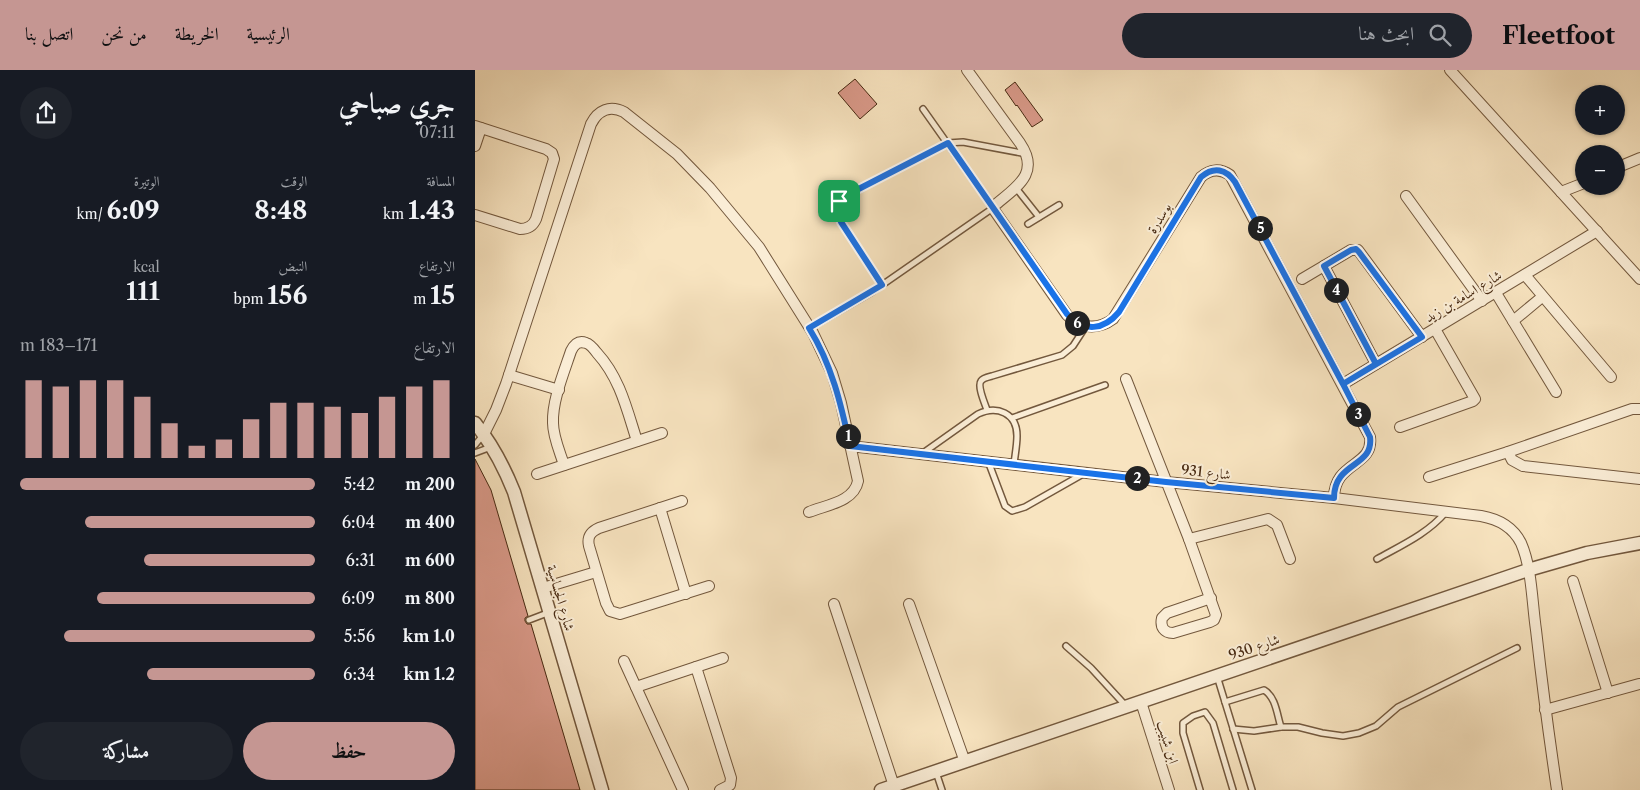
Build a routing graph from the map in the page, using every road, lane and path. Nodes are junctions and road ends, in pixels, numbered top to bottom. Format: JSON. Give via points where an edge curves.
{"nodes":[{"id":1,"x":967,"y":70,"type":"edge"},
{"id":2,"x":1450,"y":70,"type":"edge"},
{"id":3,"x":923,"y":109,"type":"dead end"},
{"id":4,"x":478,"y":127,"type":"edge"},
{"id":5,"x":948,"y":143,"type":"junction"},
{"id":6,"x":475,"y":146,"type":"edge"},
{"id":7,"x":1027,"y":155,"type":"junction"},
{"id":8,"x":1640,"y":158,"type":"edge"},
{"id":9,"x":1625,"y":164,"type":"edge"},
{"id":10,"x":1575,"y":187,"type":"edge"},
{"id":11,"x":1016,"y":188,"type":"junction"},
{"id":12,"x":1561,"y":192,"type":"junction"},
{"id":13,"x":1406,"y":196,"type":"dead end"},
{"id":14,"x":1059,"y":205,"type":"dead end"},
{"id":15,"x":993,"y":208,"type":"junction"},
{"id":16,"x":475,"y":215,"type":"edge"},
{"id":17,"x":1039,"y":217,"type":"junction"},
{"id":18,"x":1028,"y":224,"type":"dead end"},
{"id":19,"x":1597,"y":231,"type":"junction"},
{"id":20,"x":1324,"y":266,"type":"junction"},
{"id":21,"x":1525,"y":275,"type":"junction"},
{"id":22,"x":1303,"y":279,"type":"dead end"},
{"id":23,"x":1640,"y":279,"type":"edge"},
{"id":24,"x":882,"y":285,"type":"junction"},
{"id":25,"x":1495,"y":293,"type":"junction"},
{"id":26,"x":1543,"y":297,"type":"junction"},
{"id":27,"x":1482,"y":301,"type":"junction"},
{"id":28,"x":1513,"y":321,"type":"junction"},
{"id":29,"x":1086,"y":326,"type":"junction"},
{"id":30,"x":809,"y":328,"type":"junction"},
{"id":31,"x":1435,"y":329,"type":"junction"},
{"id":32,"x":1422,"y":337,"type":"junction"},
{"id":33,"x":1376,"y":364,"type":"junction"},
{"id":34,"x":509,"y":375,"type":"junction"},
{"id":35,"x":1611,"y":377,"type":"dead end"},
{"id":36,"x":1126,"y":379,"type":"dead end"},
{"id":37,"x":1343,"y":384,"type":"junction"},
{"id":38,"x":1105,"y":385,"type":"dead end"},
{"id":39,"x":559,"y":390,"type":"junction"},
{"id":40,"x":1556,"y":392,"type":"dead end"},
{"id":41,"x":1640,"y":409,"type":"edge"},
{"id":42,"x":987,"y":410,"type":"junction"},
{"id":43,"x":1012,"y":418,"type":"junction"},
{"id":44,"x":475,"y":423,"type":"edge"},
{"id":45,"x":1400,"y":427,"type":"dead end"},
{"id":46,"x":662,"y":433,"type":"dead end"},
{"id":47,"x":484,"y":434,"type":"junction"},
{"id":48,"x":637,"y":441,"type":"junction"},
{"id":49,"x":475,"y":445,"type":"edge"},
{"id":50,"x":492,"y":446,"type":"junction"},
{"id":51,"x":850,"y":446,"type":"junction"},
{"id":52,"x":1508,"y":452,"type":"junction"},
{"id":53,"x":475,"y":453,"type":"edge"},
{"id":54,"x":923,"y":454,"type":"junction"},
{"id":55,"x":988,"y":461,"type":"junction"},
{"id":56,"x":1014,"y":464,"type":"junction"},
{"id":57,"x":564,"y":465,"type":"junction"},
{"id":58,"x":1086,"y":472,"type":"junction"},
{"id":59,"x":537,"y":474,"type":"dead end"},
{"id":60,"x":1429,"y":477,"type":"dead end"},
{"id":61,"x":1640,"y":479,"type":"edge"},
{"id":62,"x":1166,"y":482,"type":"junction"},
{"id":63,"x":1334,"y":498,"type":"junction"},
{"id":64,"x":682,"y":501,"type":"dead end"},
{"id":65,"x":660,"y":508,"type":"junction"},
{"id":66,"x":809,"y":512,"type":"dead end"},
{"id":67,"x":1446,"y":512,"type":"junction"},
{"id":68,"x":1189,"y":539,"type":"junction"},
{"id":69,"x":1640,"y":543,"type":"edge"},
{"id":70,"x":1290,"y":559,"type":"dead end"},
{"id":71,"x":1377,"y":559,"type":"dead end"},
{"id":72,"x":1528,"y":570,"type":"junction"},
{"id":73,"x":596,"y":572,"type":"junction"},
{"id":74,"x":1573,"y":581,"type":"dead end"},
{"id":75,"x":709,"y":586,"type":"dead end"},
{"id":76,"x":543,"y":588,"type":"junction"},
{"id":77,"x":686,"y":594,"type":"junction"},
{"id":78,"x":1211,"y":598,"type":"junction"},
{"id":79,"x":834,"y":604,"type":"dead end"},
{"id":80,"x":909,"y":604,"type":"dead end"},
{"id":81,"x":550,"y":612,"type":"junction"},
{"id":82,"x":529,"y":620,"type":"dead end"},
{"id":83,"x":1065,"y":646,"type":"dead end"},
{"id":84,"x":1517,"y":648,"type":"dead end"},
{"id":85,"x":723,"y":658,"type":"dead end"},
{"id":86,"x":624,"y":661,"type":"dead end"},
{"id":87,"x":696,"y":667,"type":"junction"},
{"id":88,"x":1217,"y":676,"type":"junction"},
{"id":89,"x":1639,"y":684,"type":"edge"},
{"id":90,"x":636,"y":687,"type":"junction"},
{"id":91,"x":1608,"y":693,"type":"junction"},
{"id":92,"x":1141,"y":702,"type":"junction"},
{"id":93,"x":1225,"y":702,"type":"junction"},
{"id":94,"x":1126,"y":707,"type":"junction"},
{"id":95,"x":1545,"y":710,"type":"junction"},
{"id":96,"x":1281,"y":728,"type":"junction"},
{"id":97,"x":1233,"y":729,"type":"junction"},
{"id":98,"x":965,"y":762,"type":"junction"},
{"id":99,"x":936,"y":771,"type":"junction"},
{"id":100,"x":894,"y":786,"type":"junction"},
{"id":101,"x":602,"y":790,"type":"edge"},
{"id":102,"x":683,"y":790,"type":"edge"},
{"id":103,"x":720,"y":790,"type":"edge"},
{"id":104,"x":881,"y":790,"type":"edge"},
{"id":105,"x":943,"y":790,"type":"edge"},
{"id":106,"x":1169,"y":790,"type":"edge"},
{"id":107,"x":1200,"y":790,"type":"edge"},
{"id":108,"x":1233,"y":790,"type":"edge"},
{"id":109,"x":1252,"y":790,"type":"edge"},
{"id":110,"x":1557,"y":790,"type":"edge"}],
"edges":[{"from":1,"to":7,"type":"street"},
{"from":2,"to":12,"type":"street"},
{"from":3,"to":5,"type":"lane"},
{"from":4,"to":6,"type":"street"},
{"from":4,"to":16,"type":"street","via":[[546,149],[554,159],[532,226],[520,229]]},
{"from":5,"to":7,"type":"lane","via":[[963,142]]},
{"from":5,"to":15,"type":"lane"},
{"from":5,"to":24,"type":"lane","via":[[845,196],[835,207],[841,222]]},
{"from":7,"to":11,"type":"street","via":[[1026,175]]},
{"from":8,"to":9,"type":"street"},
{"from":10,"to":12,"type":"street"},
{"from":11,"to":15,"type":"street"},
{"from":11,"to":17,"type":"lane"},
{"from":12,"to":19,"type":"street"},
{"from":13,"to":27,"type":"street"},
{"from":14,"to":17,"type":"lane"},
{"from":15,"to":24,"type":"lane"},
{"from":15,"to":29,"type":"street","via":[[1067,314]]},
{"from":17,"to":18,"type":"lane"},
{"from":19,"to":21,"type":"street","name":"شارع اسامة بن زيد"},
{"from":19,"to":23,"type":"street"},
{"from":20,"to":22,"type":"street"},
{"from":20,"to":32,"type":"street","via":[[1351,250],[1358,250]]},
{"from":20,"to":33,"type":"street"},
{"from":21,"to":25,"type":"street","name":"شارع اسامة بن زيد"},
{"from":21,"to":26,"type":"street"},
{"from":24,"to":30,"type":"lane"},
{"from":25,"to":27,"type":"street","name":"شارع اسامة بن زيد"},
{"from":25,"to":28,"type":"street"},
{"from":26,"to":28,"type":"street"},
{"from":26,"to":35,"type":"street"},
{"from":27,"to":31,"type":"street","name":"شارع اسامة بن زيد"},
{"from":28,"to":40,"type":"street"},
{"from":29,"to":37,"type":"street","name":"بوسدرة","via":[[1103,325],[1119,312],[1201,177],[1211,170],[1225,171],[1235,182]]},
{"from":29,"to":42,"type":"lane","via":[[1073,346],[1062,355],[981,380],[979,384]]},
{"from":30,"to":34,"type":"street","via":[[755,241],[710,188],[677,154],[623,112],[611,108],[599,113],[591,124]]},
{"from":30,"to":51,"type":"street","via":[[832,373]]},
{"from":31,"to":32,"type":"street","name":"شارع اسامة بن زيد"},
{"from":31,"to":45,"type":"street","via":[[1475,399]]},
{"from":32,"to":33,"type":"street","name":"شارع اسامة بن زيد"},
{"from":33,"to":37,"type":"street","name":"شارع اسامة بن زيد"},
{"from":34,"to":39,"type":"street"},
{"from":34,"to":47,"type":"street"},
{"from":36,"to":62,"type":"street"},
{"from":37,"to":63,"type":"street","name":"بوسدرة","via":[[1370,442],[1366,455],[1337,479]]},
{"from":38,"to":43,"type":"lane"},
{"from":39,"to":48,"type":"street","via":[[574,345],[578,342],[589,344],[606,362],[617,381]]},
{"from":39,"to":57,"type":"street","via":[[553,424]]},
{"from":41,"to":52,"type":"street"},
{"from":42,"to":43,"type":"lane","via":[[996,409]]},
{"from":42,"to":54,"type":"lane"},
{"from":43,"to":56,"type":"lane","via":[[1017,436]]},
{"from":44,"to":47,"type":"street","name":"شارع الجساسية"},
{"from":46,"to":48,"type":"street"},
{"from":47,"to":49,"type":"lane"},
{"from":47,"to":50,"type":"street","name":"شارع الجساسية"},
{"from":48,"to":57,"type":"street"},
{"from":50,"to":53,"type":"lane"},
{"from":50,"to":76,"type":"street","name":"شارع الجساسية","via":[[514,492]]},
{"from":51,"to":54,"type":"street","name":"شارع 931"},
{"from":51,"to":66,"type":"street","via":[[857,477],[855,490],[848,498]]},
{"from":52,"to":60,"type":"street"},
{"from":52,"to":61,"type":"street","via":[[1512,460],[1523,466]]},
{"from":54,"to":55,"type":"street","name":"شارع 931"},
{"from":55,"to":56,"type":"street","name":"شارع 931"},
{"from":55,"to":58,"type":"lane","via":[[1005,506],[1012,511],[1025,507]]},
{"from":56,"to":58,"type":"street","name":"شارع 931"},
{"from":57,"to":59,"type":"street"},
{"from":58,"to":62,"type":"street","name":"شارع 931"},
{"from":62,"to":63,"type":"street","name":"شارع 931"},
{"from":62,"to":68,"type":"street"},
{"from":63,"to":67,"type":"street","name":"شارع 931"},
{"from":64,"to":65,"type":"street"},
{"from":65,"to":73,"type":"street","via":[[591,532],[588,542]]},
{"from":65,"to":77,"type":"street"},
{"from":67,"to":71,"type":"lane","via":[[1425,532]]},
{"from":67,"to":72,"type":"street","name":"شارع 931","via":[[1491,518],[1508,527],[1520,542]]},
{"from":68,"to":70,"type":"street","via":[[1268,519],[1277,525]]},
{"from":68,"to":78,"type":"street"},
{"from":69,"to":72,"type":"street","name":"شارع 930","via":[[1587,553]]},
{"from":72,"to":88,"type":"street","name":"شارع 930"},
{"from":72,"to":95,"type":"street","name":"شارع 931"},
{"from":73,"to":76,"type":"street"},
{"from":73,"to":77,"type":"street","via":[[608,608],[616,614]]},
{"from":74,"to":91,"type":"street"},
{"from":75,"to":77,"type":"street"},
{"from":76,"to":81,"type":"street","name":"شارع الجساسية"},
{"from":78,"to":78,"type":"street","via":[[1217,615],[1213,620],[1173,633],[1161,626],[1167,613]]},
{"from":79,"to":100,"type":"street"},
{"from":80,"to":98,"type":"street"},
{"from":81,"to":82,"type":"lane"},
{"from":81,"to":101,"type":"street","name":"شارع الجساسية"},
{"from":83,"to":94,"type":"lane","via":[[1091,668]]},
{"from":84,"to":96,"type":"lane","via":[[1398,707],[1376,726],[1359,733],[1343,736],[1298,727]]},
{"from":85,"to":87,"type":"street"},
{"from":86,"to":90,"type":"street"},
{"from":87,"to":90,"type":"street"},
{"from":87,"to":103,"type":"street","via":[[731,778],[730,785]]},
{"from":88,"to":92,"type":"street","name":"شارع 930"},
{"from":88,"to":93,"type":"lane"},
{"from":89,"to":91,"type":"street"},
{"from":90,"to":102,"type":"street"},
{"from":91,"to":95,"type":"street"},
{"from":92,"to":94,"type":"street","name":"شارع 930"},
{"from":92,"to":106,"type":"street","name":"ابن شبيب"},
{"from":93,"to":96,"type":"lane","via":[[1264,690],[1274,701]]},
{"from":93,"to":97,"type":"lane"},
{"from":94,"to":98,"type":"street","name":"شارع 930"},
{"from":95,"to":110,"type":"street","name":"شارع 931"},
{"from":96,"to":97,"type":"lane"},
{"from":97,"to":109,"type":"lane"},
{"from":98,"to":99,"type":"street","name":"شارع 930"},
{"from":99,"to":100,"type":"street","name":"شارع 930"},
{"from":99,"to":105,"type":"lane"},
{"from":100,"to":104,"type":"street","name":"شارع 930"},
{"from":107,"to":108,"type":"lane","via":[[1183,723],[1205,712],[1213,722]]}]}
